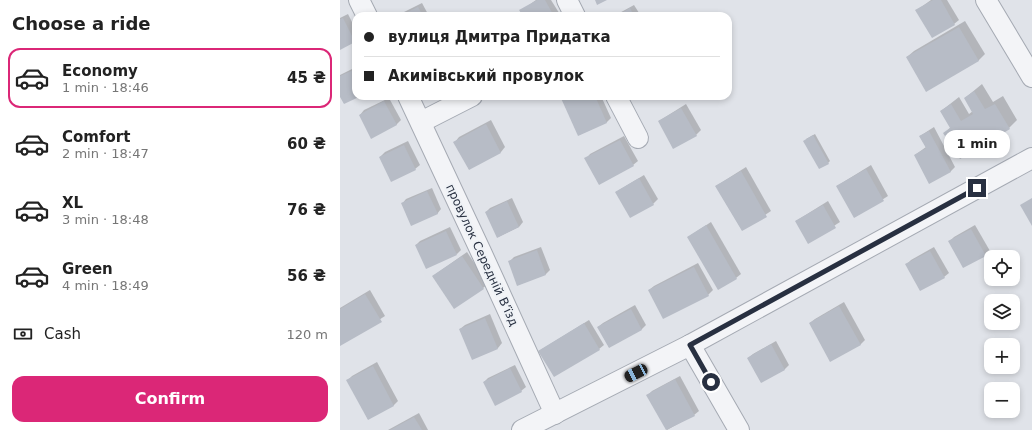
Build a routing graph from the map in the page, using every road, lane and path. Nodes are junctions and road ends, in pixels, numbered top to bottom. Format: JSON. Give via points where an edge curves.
{"nodes":[{"id":1,"x":359,"y":0,"type":"edge"},
{"id":2,"x":567,"y":0,"type":"edge"},
{"id":3,"x":986,"y":0,"type":"edge"},
{"id":4,"x":365,"y":12,"type":"edge"},
{"id":5,"x":573,"y":12,"type":"edge"},
{"id":6,"x":1032,"y":77,"type":"edge"},
{"id":7,"x":410,"y":100,"type":"edge"},
{"id":8,"x":464,"y":100,"type":"edge"},
{"id":9,"x":618,"y":100,"type":"edge"},
{"id":10,"x":421,"y":122,"type":"junction"},
{"id":11,"x":638,"y":138,"type":"dead end"},
{"id":12,"x":1032,"y":158,"type":"edge"},
{"id":13,"x":690,"y":345,"type":"junction"},
{"id":14,"x":555,"y":414,"type":"junction"},
{"id":15,"x":522,"y":430,"type":"edge"},
{"id":16,"x":740,"y":430,"type":"edge"}],
"edges":[{"from":1,"to":4,"type":"street"},
{"from":2,"to":5,"type":"street"},
{"from":3,"to":6,"type":"street"},
{"from":7,"to":10,"type":"street","name":"провулок Середній Вʼїзд"},
{"from":8,"to":10,"type":"street"},
{"from":9,"to":11,"type":"street"},
{"from":10,"to":14,"type":"street","name":"провулок Середній Вʼїзд"},
{"from":12,"to":13,"type":"street"},
{"from":13,"to":14,"type":"street"},
{"from":13,"to":16,"type":"street"},
{"from":14,"to":15,"type":"street"}]}
